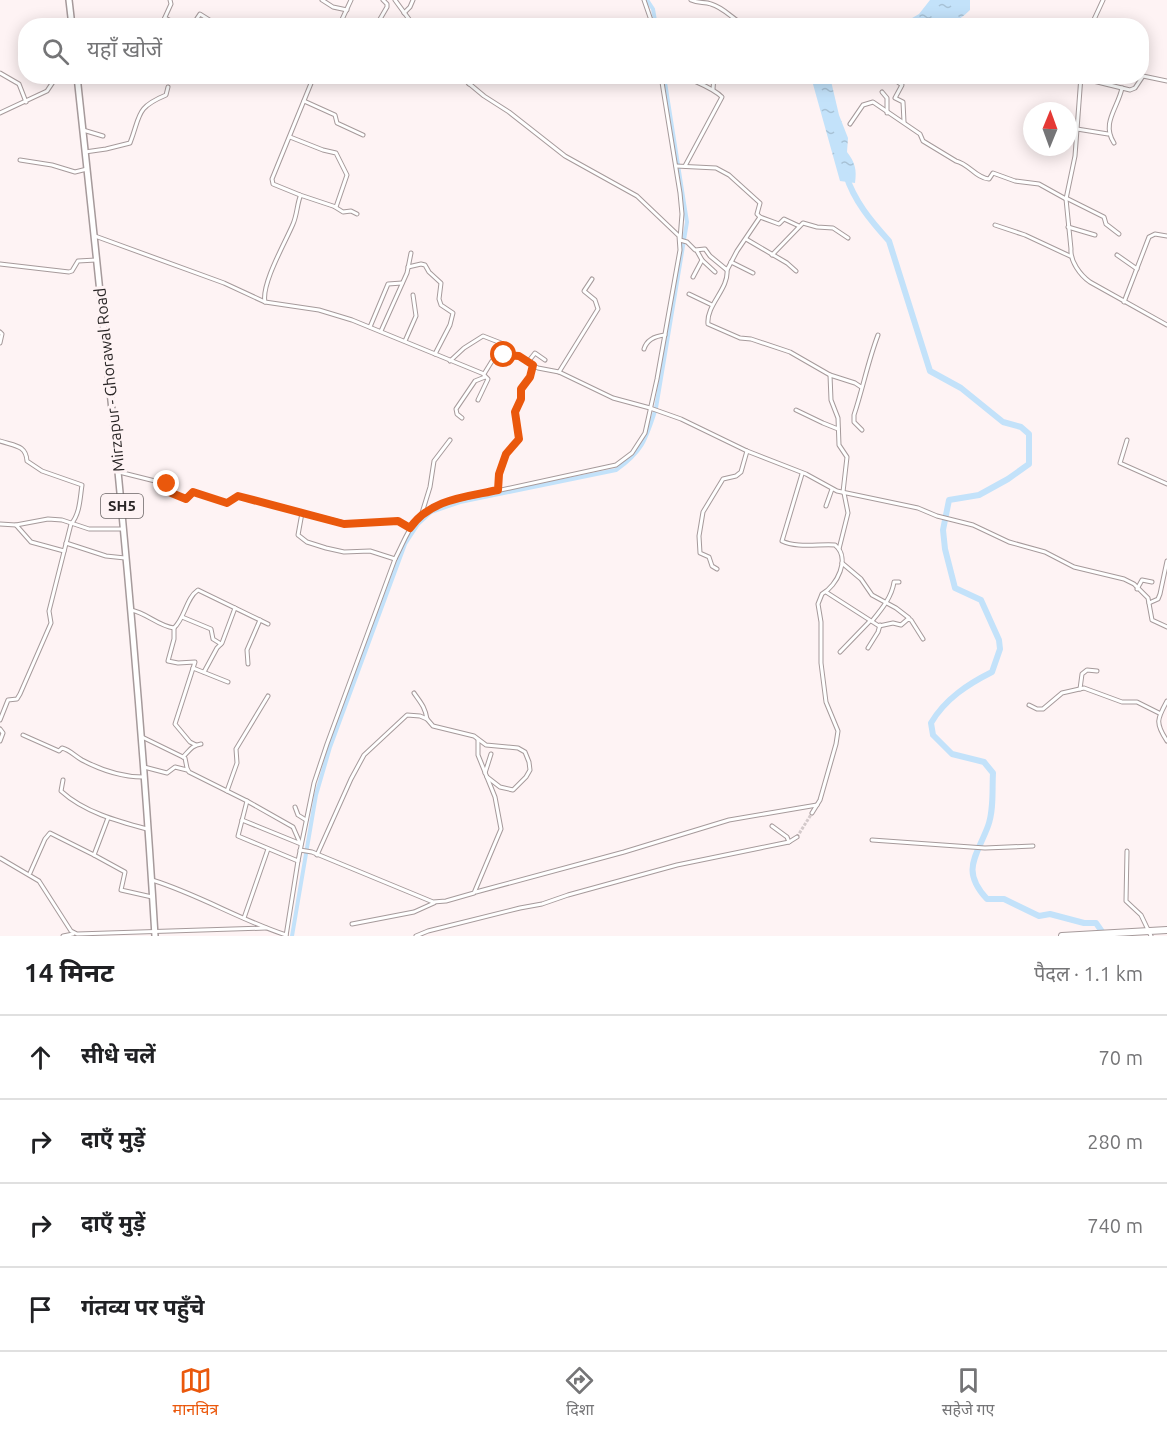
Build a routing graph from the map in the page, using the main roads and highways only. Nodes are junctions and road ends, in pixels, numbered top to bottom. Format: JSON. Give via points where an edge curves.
{"nodes":[{"id":1,"x":70,"y":0,"type":"edge"},
{"id":2,"x":71,"y":18,"type":"edge"},
{"id":3,"x":78,"y":84,"type":"edge"},
{"id":4,"x":1167,"y":930,"type":"edge"},
{"id":5,"x":154,"y":933,"type":"edge"},
{"id":6,"x":1151,"y":934,"type":"edge"},
{"id":7,"x":1062,"y":936,"type":"edge"}],
"edges":[{"from":1,"to":2,"type":"main road"},
{"from":3,"to":5,"type":"main road","name":"Mirzapur - Ghorawal Road","number":"SH5","via":[[119,472]]},
{"from":4,"to":6,"type":"highway"},
{"from":6,"to":7,"type":"highway"}]}
